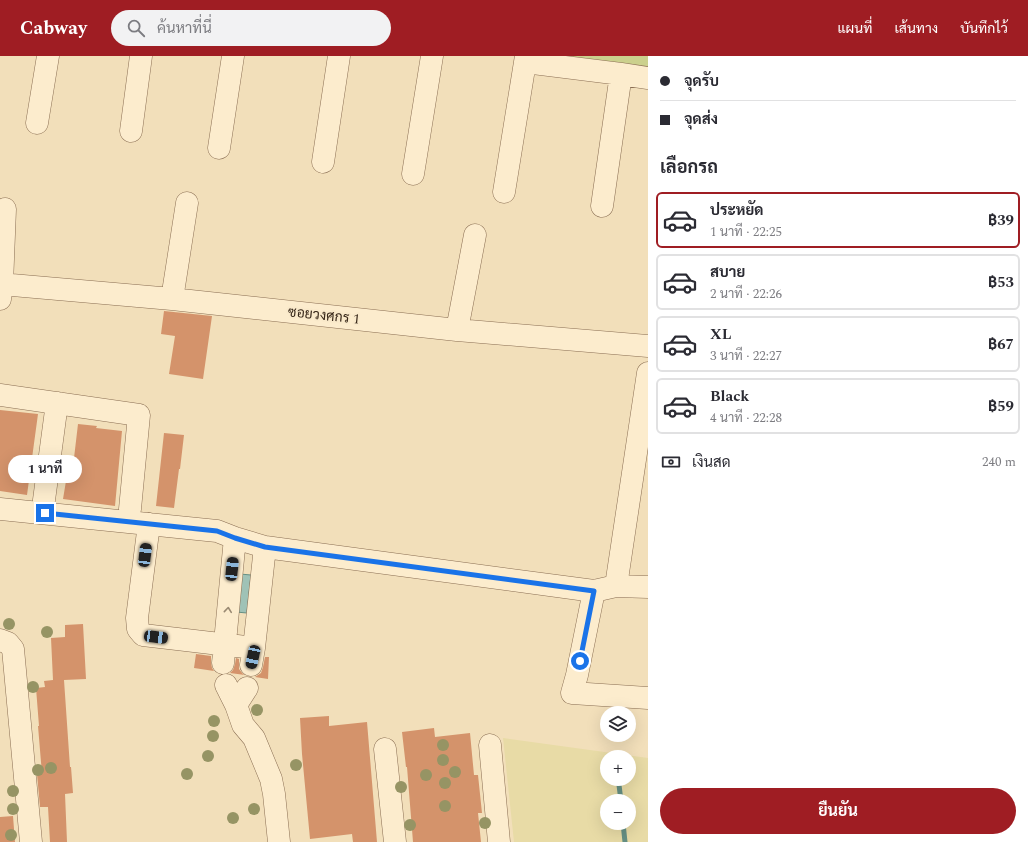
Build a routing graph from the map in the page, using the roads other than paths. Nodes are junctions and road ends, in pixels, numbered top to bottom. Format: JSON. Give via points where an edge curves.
{"nodes":[{"id":1,"x":48,"y":56,"type":"edge"},
{"id":2,"x":141,"y":56,"type":"edge"},
{"id":3,"x":233,"y":56,"type":"edge"},
{"id":4,"x":339,"y":56,"type":"edge"},
{"id":5,"x":432,"y":56,"type":"edge"},
{"id":6,"x":526,"y":59,"type":"edge"},
{"id":7,"x":621,"y":74,"type":"junction"},
{"id":8,"x":648,"y":78,"type":"edge"},
{"id":9,"x":37,"y":123,"type":"dead end"},
{"id":10,"x":131,"y":131,"type":"dead end"},
{"id":11,"x":219,"y":148,"type":"dead end"},
{"id":12,"x":323,"y":162,"type":"dead end"},
{"id":13,"x":413,"y":174,"type":"dead end"},
{"id":14,"x":504,"y":192,"type":"dead end"},
{"id":15,"x":187,"y":203,"type":"dead end"},
{"id":16,"x":602,"y":206,"type":"dead end"},
{"id":17,"x":5,"y":209,"type":"dead end"},
{"id":18,"x":475,"y":235,"type":"dead end"},
{"id":19,"x":1,"y":289,"type":"edge"},
{"id":20,"x":172,"y":299,"type":"junction"},
{"id":21,"x":457,"y":330,"type":"junction"},
{"id":22,"x":648,"y":346,"type":"edge"},
{"id":23,"x":648,"y":373,"type":"edge"},
{"id":24,"x":0,"y":395,"type":"edge"},
{"id":25,"x":57,"y":403,"type":"junction"},
{"id":26,"x":44,"y":500,"type":"dead end"},
{"id":27,"x":0,"y":509,"type":"edge"},
{"id":28,"x":130,"y":509,"type":"dead end"},
{"id":29,"x":149,"y":524,"type":"junction"},
{"id":30,"x":235,"y":538,"type":"junction"},
{"id":31,"x":265,"y":547,"type":"junction"},
{"id":32,"x":616,"y":586,"type":"junction"},
{"id":33,"x":648,"y":587,"type":"edge"},
{"id":34,"x":594,"y":591,"type":"junction"},
{"id":35,"x":0,"y":640,"type":"edge"},
{"id":36,"x":224,"y":654,"type":"junction"},
{"id":37,"x":226,"y":685,"type":"dead end"},
{"id":38,"x":648,"y":698,"type":"edge"},
{"id":39,"x":490,"y":745,"type":"dead end"},
{"id":40,"x":385,"y":749,"type":"dead end"},
{"id":41,"x":31,"y":842,"type":"edge"},
{"id":42,"x":279,"y":842,"type":"edge"},
{"id":43,"x":395,"y":842,"type":"edge"},
{"id":44,"x":499,"y":842,"type":"edge"}],
"edges":[{"from":1,"to":9,"type":"street"},
{"from":2,"to":10,"type":"street"},
{"from":3,"to":11,"type":"street"},
{"from":4,"to":12,"type":"street"},
{"from":5,"to":13,"type":"street"},
{"from":6,"to":7,"type":"street"},
{"from":6,"to":14,"type":"street"},
{"from":7,"to":8,"type":"street"},
{"from":7,"to":16,"type":"street"},
{"from":15,"to":20,"type":"street"},
{"from":17,"to":19,"type":"street"},
{"from":18,"to":21,"type":"street"},
{"from":19,"to":20,"type":"street","name":"ซอยวงศกร 1"},
{"from":20,"to":21,"type":"street","name":"ซอยวงศกร 1"},
{"from":21,"to":22,"type":"street","name":"ซอยวงศกร 1"},
{"from":23,"to":32,"type":"street"},
{"from":24,"to":25,"type":"street"},
{"from":25,"to":26,"type":"street"},
{"from":25,"to":28,"type":"street","via":[[139,416]]},
{"from":27,"to":29,"type":"street"},
{"from":29,"to":30,"type":"street","via":[[217,531]]},
{"from":29,"to":36,"type":"street","via":[[137,618],[138,629],[143,635]]},
{"from":30,"to":31,"type":"street"},
{"from":36,"to":30,"type":"street","one_way":true},
{"from":31,"to":34,"type":"street"},
{"from":31,"to":36,"type":"street","via":[[253,657]]},
{"from":32,"to":33,"type":"street"},
{"from":32,"to":34,"type":"street"},
{"from":34,"to":38,"type":"street","via":[[572,693]]},
{"from":35,"to":41,"type":"street","via":[[8,643],[13,649]]},
{"from":37,"to":42,"type":"street","via":[[242,697],[243,725],[254,738],[271,779]]},
{"from":39,"to":44,"type":"street"},
{"from":40,"to":43,"type":"street"}]}
